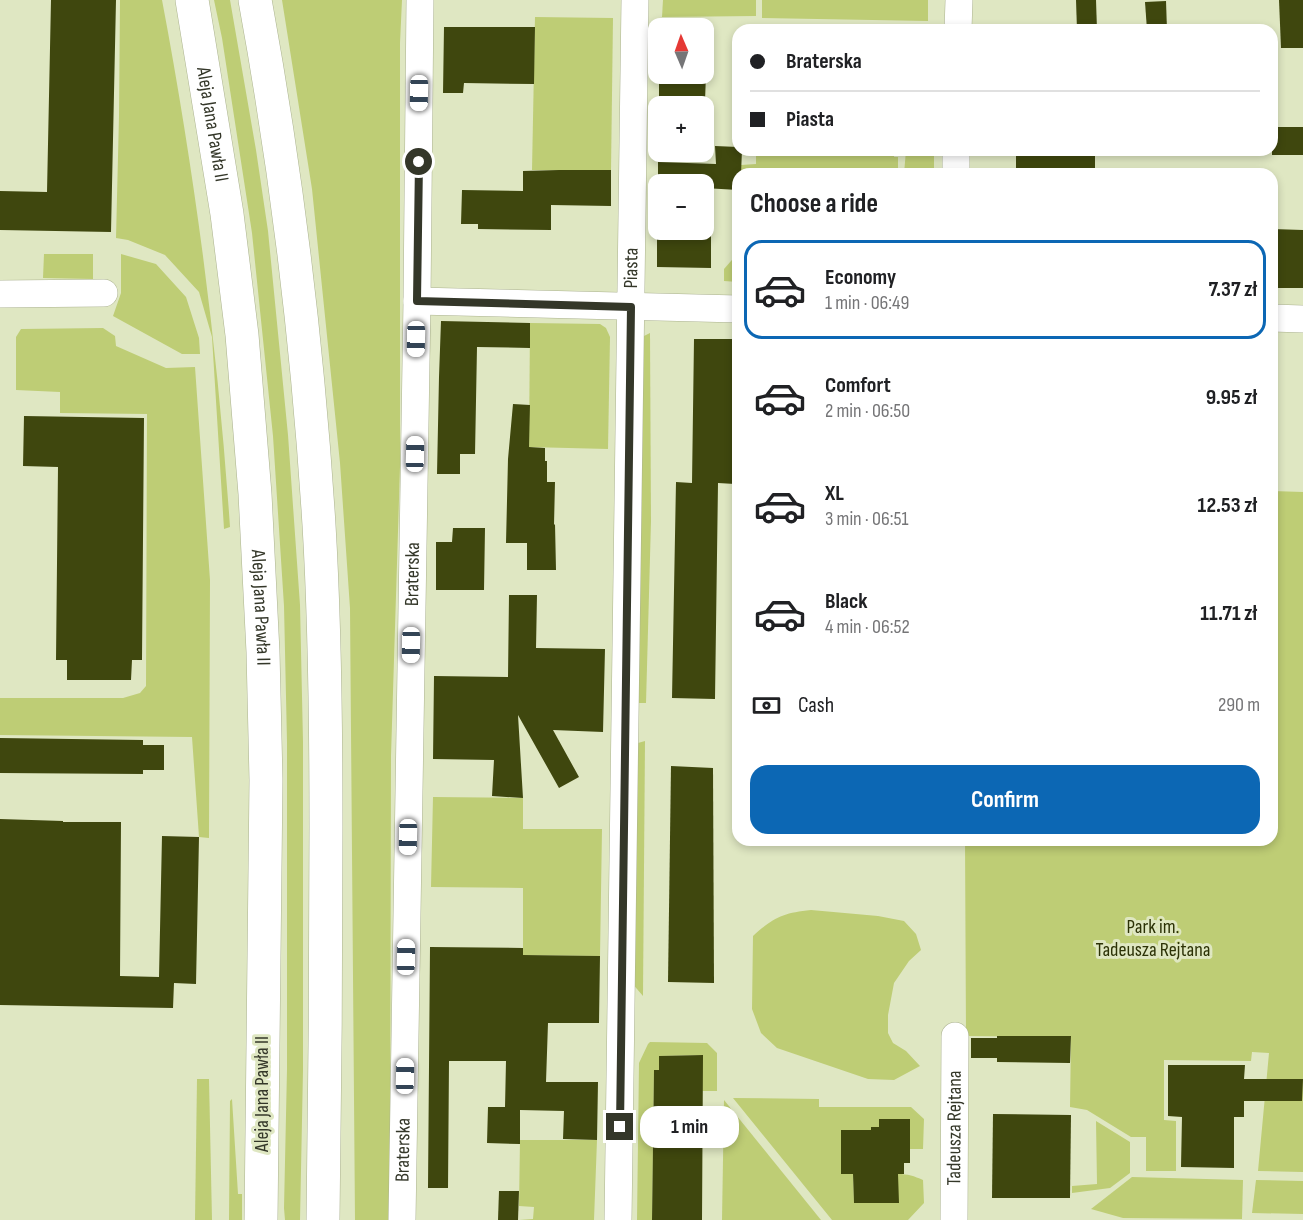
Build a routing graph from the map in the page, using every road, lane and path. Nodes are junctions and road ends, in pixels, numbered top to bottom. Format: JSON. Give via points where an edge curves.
{"nodes":[{"id":1,"x":192,"y":0,"type":"edge"},
{"id":2,"x":255,"y":0,"type":"edge"},
{"id":3,"x":420,"y":0,"type":"edge"},
{"id":4,"x":635,"y":0,"type":"edge"},
{"id":5,"x":959,"y":0,"type":"edge"},
{"id":6,"x":958,"y":24,"type":"edge"},
{"id":7,"x":104,"y":293,"type":"dead end"},
{"id":8,"x":0,"y":294,"type":"edge"},
{"id":9,"x":417,"y":301,"type":"junction"},
{"id":10,"x":631,"y":307,"type":"junction"},
{"id":11,"x":732,"y":309,"type":"edge"},
{"id":12,"x":1278,"y":318,"type":"edge"},
{"id":13,"x":1303,"y":319,"type":"edge"},
{"id":14,"x":955,"y":1036,"type":"dead end"},
{"id":15,"x":261,"y":1220,"type":"edge"},
{"id":16,"x":323,"y":1220,"type":"edge"},
{"id":17,"x":402,"y":1220,"type":"edge"},
{"id":18,"x":618,"y":1220,"type":"edge"},
{"id":19,"x":954,"y":1220,"type":"edge"}],
"edges":[{"from":1,"to":15,"type":"main road","name":"Aleja Jana Pawła II","via":[[227,214],[255,494],[266,780]]},
{"from":2,"to":16,"type":"main road","via":[[290,218],[319,526],[326,757]]},
{"from":3,"to":9,"type":"street","name":"Braterska"},
{"from":4,"to":10,"type":"street","name":"Piasta"},
{"from":5,"to":6,"type":"street"},
{"from":7,"to":8,"type":"street"},
{"from":9,"to":10,"type":"street"},
{"from":9,"to":17,"type":"street","name":"Braterska"},
{"from":10,"to":11,"type":"street"},
{"from":10,"to":18,"type":"street","name":"Piasta"},
{"from":12,"to":13,"type":"street"},
{"from":14,"to":19,"type":"street","name":"Tadeusza Rejtana"}]}
